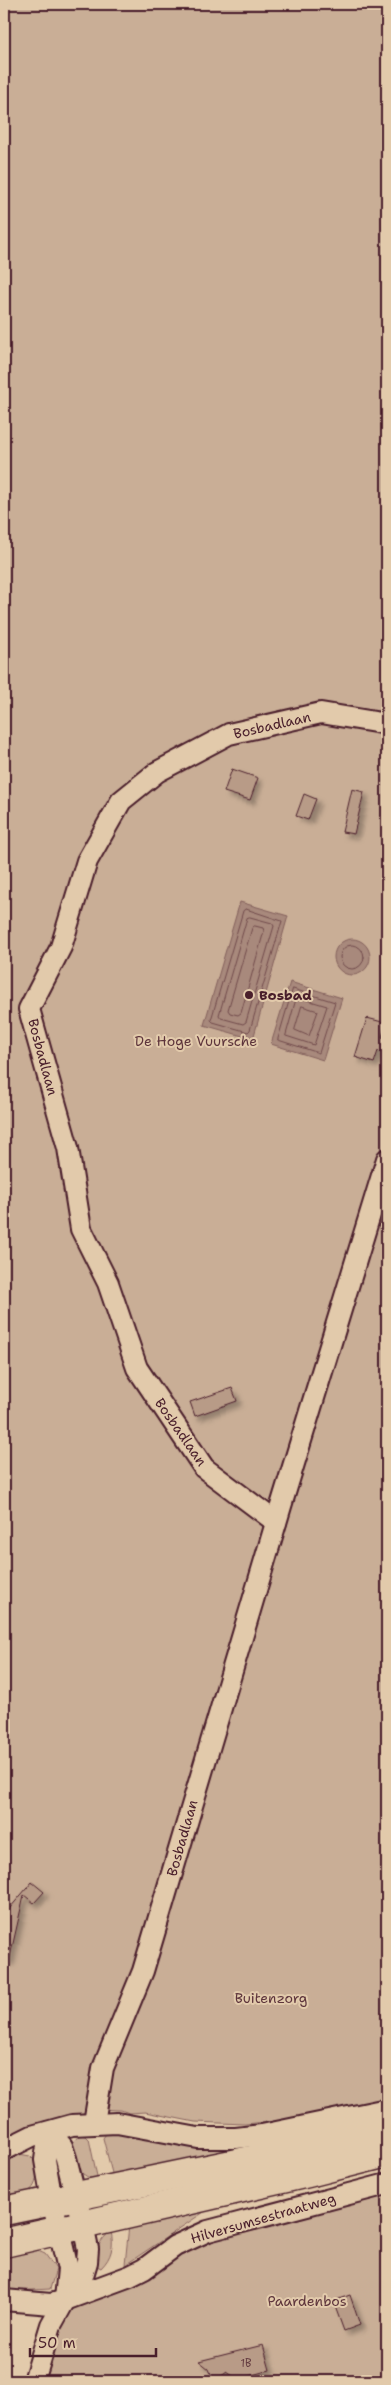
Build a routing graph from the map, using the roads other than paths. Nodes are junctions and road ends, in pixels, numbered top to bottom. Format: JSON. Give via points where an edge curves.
{"nodes":[{"id":1,"x":387,"y":724,"type":"edge"},
{"id":2,"x":387,"y":1159,"type":"edge"},
{"id":3,"x":276,"y":1522,"type":"junction"},
{"id":4,"x":387,"y":2109,"type":"edge"},
{"id":5,"x":94,"y":2123,"type":"junction"},
{"id":6,"x":49,"y":2132,"type":"junction"},
{"id":7,"x":387,"y":2132,"type":"edge"},
{"id":8,"x":4,"y":2150,"type":"edge"},
{"id":9,"x":387,"y":2152,"type":"edge"},
{"id":10,"x":387,"y":2184,"type":"edge"},
{"id":11,"x":64,"y":2198,"type":"junction"},
{"id":12,"x":4,"y":2211,"type":"edge"},
{"id":13,"x":71,"y":2228,"type":"junction"},
{"id":14,"x":4,"y":2243,"type":"edge"},
{"id":15,"x":4,"y":2300,"type":"edge"},
{"id":16,"x":65,"y":2300,"type":"junction"},
{"id":17,"x":34,"y":2381,"type":"edge"}],
"edges":[{"from":1,"to":3,"type":"street","name":"Bosbadlaan","via":[[321,713],[229,734],[157,772],[121,801],[87,861],[61,947],[29,1009],[68,1148],[81,1229],[108,1284],[137,1368],[204,1468]]},
{"from":2,"to":3,"type":"street","name":"Bosbadlaan"},
{"from":3,"to":5,"type":"street","name":"Bosbadlaan","via":[[143,1971],[103,2068]]},
{"from":4,"to":5,"type":"street","via":[[236,2138],[198,2138],[117,2123]]},
{"from":5,"to":6,"type":"street","via":[[72,2124]]},
{"from":6,"to":8,"type":"street","via":[[32,2136]]},
{"from":6,"to":11,"type":"street","via":[[62,2146]]},
{"from":7,"to":11,"type":"main road"},
{"from":9,"to":13,"type":"main road"},
{"from":10,"to":16,"type":"street","name":"Hilversumsestraatweg","via":[[208,2231],[175,2246],[130,2276]]},
{"from":11,"to":12,"type":"main road"},
{"from":11,"to":13,"type":"street"},
{"from":13,"to":14,"type":"main road"},
{"from":13,"to":16,"type":"street"},
{"from":15,"to":16,"type":"street","name":"Hilversumsestraatweg","via":[[52,2304]]},
{"from":16,"to":17,"type":"street","via":[[48,2334]]}]}
